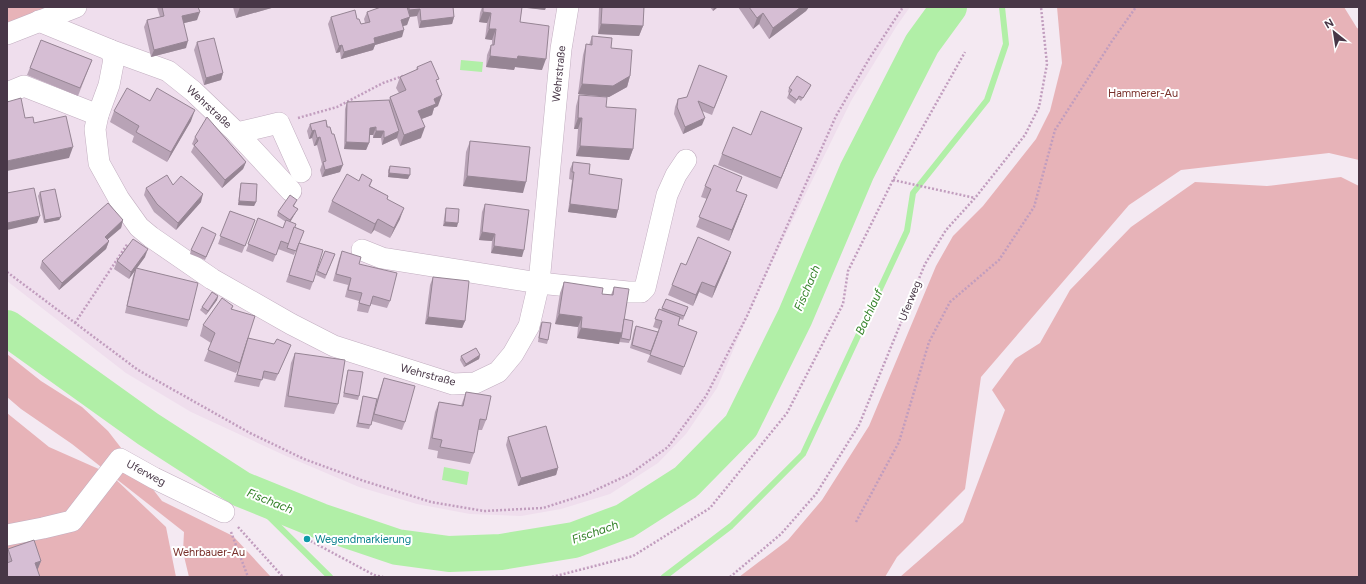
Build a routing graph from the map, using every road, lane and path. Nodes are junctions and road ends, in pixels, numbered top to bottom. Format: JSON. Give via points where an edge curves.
{"nodes":[{"id":1,"x":76,"y":7,"type":"edge"},
{"id":2,"x":568,"y":7,"type":"edge"},
{"id":3,"x":1041,"y":7,"type":"edge"},
{"id":4,"x":1136,"y":7,"type":"edge"},
{"id":5,"x":39,"y":21,"type":"junction"},
{"id":6,"x":7,"y":34,"type":"edge"},
{"id":7,"x":110,"y":50,"type":"junction"},
{"id":8,"x":965,"y":52,"type":"dead end"},
{"id":9,"x":404,"y":76,"type":"edge"},
{"id":10,"x":7,"y":93,"type":"edge"},
{"id":11,"x":98,"y":115,"type":"junction"},
{"id":12,"x":279,"y":123,"type":"junction"},
{"id":13,"x":237,"y":133,"type":"junction"},
{"id":14,"x":686,"y":160,"type":"dead end"},
{"id":15,"x":301,"y":172,"type":"dead end"},
{"id":16,"x":893,"y":180,"type":"junction"},
{"id":17,"x":291,"y":191,"type":"dead end"},
{"id":18,"x":975,"y":198,"type":"junction"},
{"id":19,"x":139,"y":227,"type":"junction"},
{"id":20,"x":362,"y":250,"type":"dead end"},
{"id":21,"x":539,"y":283,"type":"junction"},
{"id":22,"x":75,"y":323,"type":"dead end"},
{"id":23,"x":224,"y":512,"type":"junction"},
{"id":24,"x":856,"y":522,"type":"dead end"},
{"id":25,"x":7,"y":535,"type":"edge"},
{"id":26,"x":307,"y":539,"type":"dead end"},
{"id":27,"x":248,"y":577,"type":"edge"},
{"id":28,"x":283,"y":577,"type":"edge"},
{"id":29,"x":383,"y":577,"type":"edge"},
{"id":30,"x":552,"y":577,"type":"edge"},
{"id":31,"x":730,"y":577,"type":"edge"}],
"edges":[{"from":1,"to":5,"type":"street"},
{"from":2,"to":21,"type":"street","name":"Wehrstraße","via":[[560,56]]},
{"from":3,"to":18,"type":"path","name":"Uferweg","via":[[1047,64],[1039,107],[1025,135]]},
{"from":4,"to":24,"type":"path","via":[[1055,130],[1034,208],[999,260],[950,302],[929,342],[899,442]]},
{"from":5,"to":6,"type":"street"},
{"from":5,"to":7,"type":"street","name":"Wehrstraße"},
{"from":7,"to":11,"type":"street","name":"Wehrstraße","via":[[114,59],[109,85]]},
{"from":7,"to":13,"type":"street","name":"Wehrstraße","via":[[168,71]]},
{"from":8,"to":16,"type":"path"},
{"from":9,"to":12,"type":"path","via":[[383,83],[337,107]]},
{"from":10,"to":11,"type":"street","via":[[24,86]]},
{"from":11,"to":19,"type":"street","name":"Wehrstraße","via":[[95,129],[99,163],[119,199]]},
{"from":12,"to":13,"type":"street"},
{"from":12,"to":15,"type":"street"},
{"from":13,"to":17,"type":"street","name":"Wehrstraße"},
{"from":14,"to":21,"type":"street","via":[[667,195],[645,288],[641,292]]},
{"from":16,"to":18,"type":"path"},
{"from":16,"to":30,"type":"path","via":[[848,270],[843,304],[786,413],[710,508],[632,556]]},
{"from":18,"to":31,"type":"path","name":"Uferweg","via":[[946,230],[925,264],[859,425],[816,494],[781,534]]},
{"from":19,"to":21,"type":"street","name":"Wehrstraße","via":[[212,279],[334,346],[453,384],[475,383],[498,372],[513,354],[529,326]]},
{"from":19,"to":22,"type":"path"},
{"from":20,"to":21,"type":"street","via":[[382,258]]},
{"from":23,"to":25,"type":"street","name":"Uferweg","via":[[120,459],[72,521]]},
{"from":23,"to":27,"type":"path"},
{"from":23,"to":28,"type":"path"},
{"from":26,"to":29,"type":"path","via":[[374,575]]}]}
